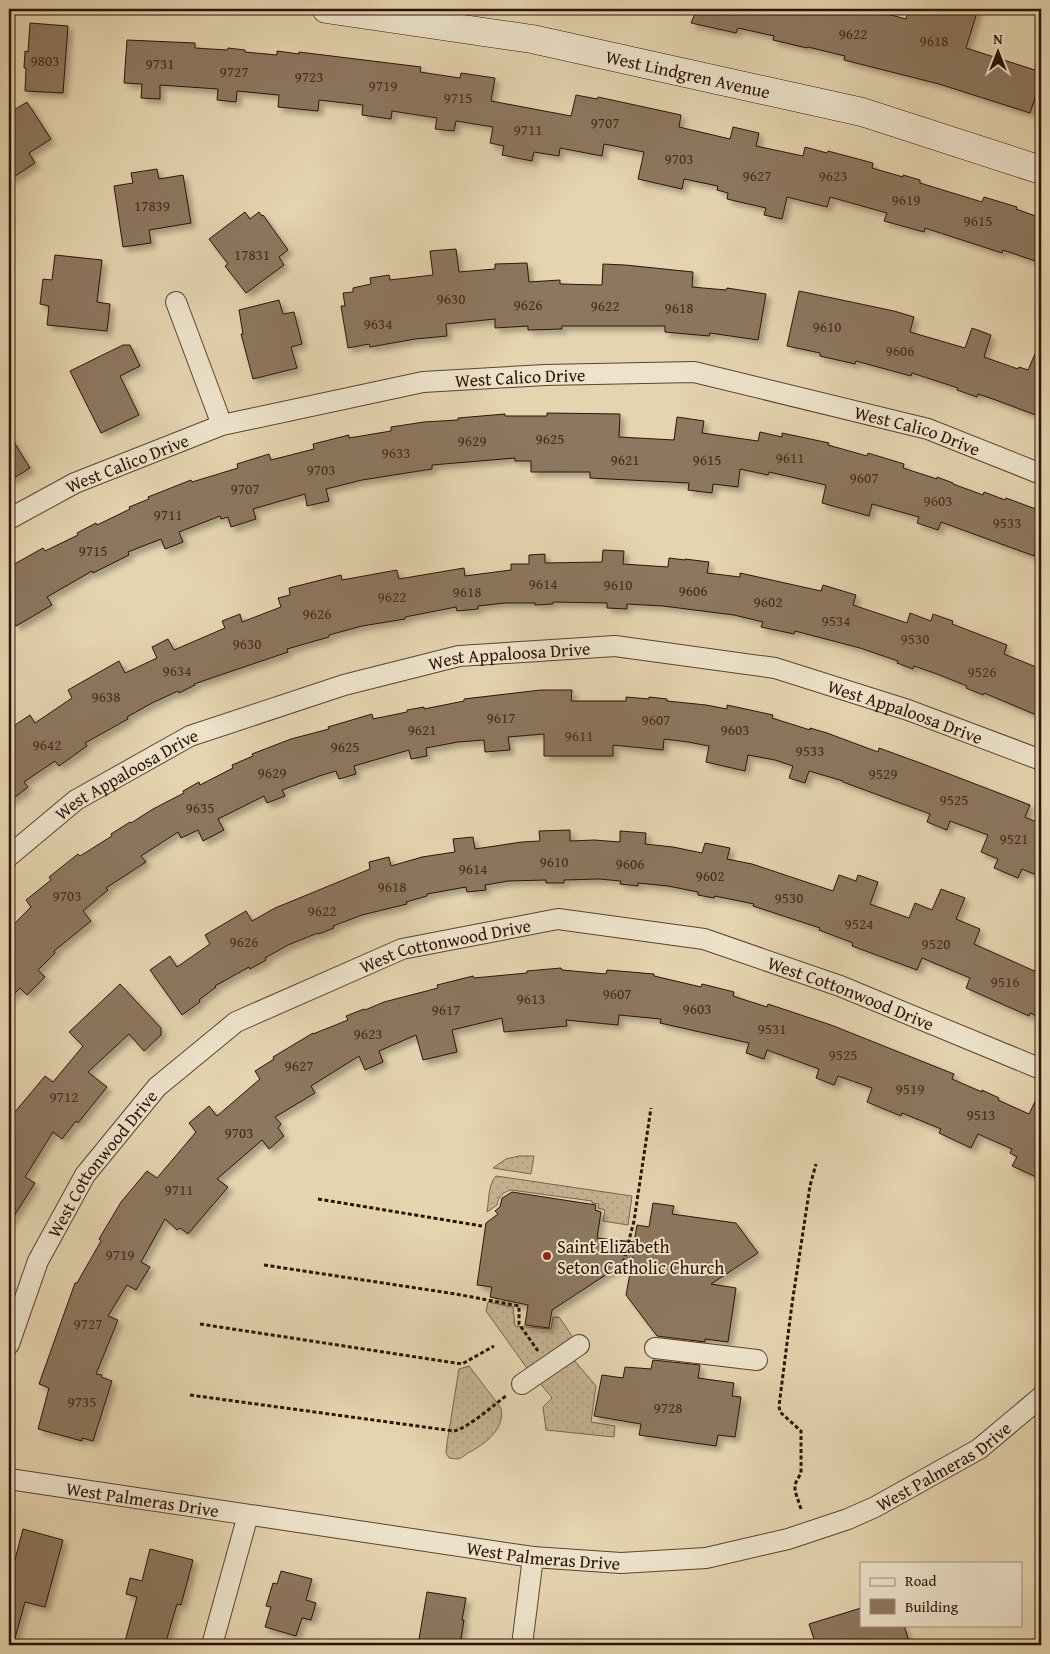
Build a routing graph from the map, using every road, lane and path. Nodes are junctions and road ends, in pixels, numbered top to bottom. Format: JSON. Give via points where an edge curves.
{"nodes":[{"id":1,"x":326,"y":9,"type":"edge"},
{"id":2,"x":1041,"y":170,"type":"edge"},
{"id":3,"x":176,"y":302,"type":"dead end"},
{"id":4,"x":222,"y":425,"type":"junction"},
{"id":5,"x":1041,"y":474,"type":"edge"},
{"id":6,"x":9,"y":519,"type":"edge"},
{"id":7,"x":1041,"y":760,"type":"edge"},
{"id":8,"x":9,"y":856,"type":"edge"},
{"id":9,"x":1041,"y":1069,"type":"edge"},
{"id":10,"x":651,"y":1108,"type":"dead end"},
{"id":11,"x":816,"y":1164,"type":"dead end"},
{"id":12,"x":318,"y":1199,"type":"dead end"},
{"id":13,"x":482,"y":1226,"type":"dead end"},
{"id":14,"x":264,"y":1265,"type":"dead end"},
{"id":15,"x":620,"y":1275,"type":"dead end"},
{"id":16,"x":200,"y":1324,"type":"dead end"},
{"id":17,"x":9,"y":1344,"type":"edge"},
{"id":18,"x":494,"y":1346,"type":"dead end"},
{"id":19,"x":579,"y":1346,"type":"dead end"},
{"id":20,"x":655,"y":1348,"type":"dead end"},
{"id":21,"x":756,"y":1360,"type":"dead end"},
{"id":22,"x":549,"y":1366,"type":"junction"},
{"id":23,"x":522,"y":1384,"type":"joint"},
{"id":24,"x":190,"y":1394,"type":"dead end"},
{"id":25,"x":1041,"y":1397,"type":"edge"},
{"id":26,"x":9,"y":1479,"type":"edge"},
{"id":27,"x":802,"y":1509,"type":"dead end"},
{"id":28,"x":248,"y":1515,"type":"junction"},
{"id":29,"x":533,"y":1557,"type":"junction"},
{"id":30,"x":212,"y":1645,"type":"edge"},
{"id":31,"x":522,"y":1645,"type":"edge"}],
"edges":[{"from":1,"to":2,"type":"street","name":"West Lindgren Avenue","via":[[532,39],[862,112]]},
{"from":3,"to":4,"type":"street"},
{"from":4,"to":5,"type":"street","name":"West Calico Drive","via":[[423,382],[694,372],[928,429]]},
{"from":4,"to":6,"type":"street","name":"West Calico Drive","via":[[75,483]]},
{"from":7,"to":8,"type":"street","name":"West Appaloosa Drive","via":[[908,710],[775,668],[615,646],[459,656],[344,685],[190,736],[76,800]]},
{"from":9,"to":17,"type":"street","name":"West Cottonwood Drive","via":[[840,986],[704,940],[558,919],[402,950],[236,1022],[157,1088],[85,1175],[38,1260]]},
{"from":10,"to":15,"type":"path","via":[[634,1222]]},
{"from":11,"to":27,"type":"path","via":[[810,1186],[779,1406],[780,1412],[802,1431],[801,1473],[795,1484]]},
{"from":12,"to":13,"type":"path"},
{"from":14,"to":22,"type":"path","via":[[519,1306],[519,1324]]},
{"from":16,"to":18,"type":"path","via":[[462,1364]]},
{"from":19,"to":22,"type":"street"},
{"from":20,"to":21,"type":"street"},
{"from":22,"to":23,"type":"street"},
{"from":23,"to":24,"type":"path","via":[[463,1429],[454,1432]]},
{"from":25,"to":29,"type":"street","name":"West Palmeras Drive","via":[[979,1449],[875,1507],[788,1539],[706,1558],[621,1563]]},
{"from":26,"to":28,"type":"street","name":"West Palmeras Drive"},
{"from":28,"to":29,"type":"street","name":"West Palmeras Drive"},
{"from":28,"to":30,"type":"street"},
{"from":29,"to":31,"type":"street"}]}
